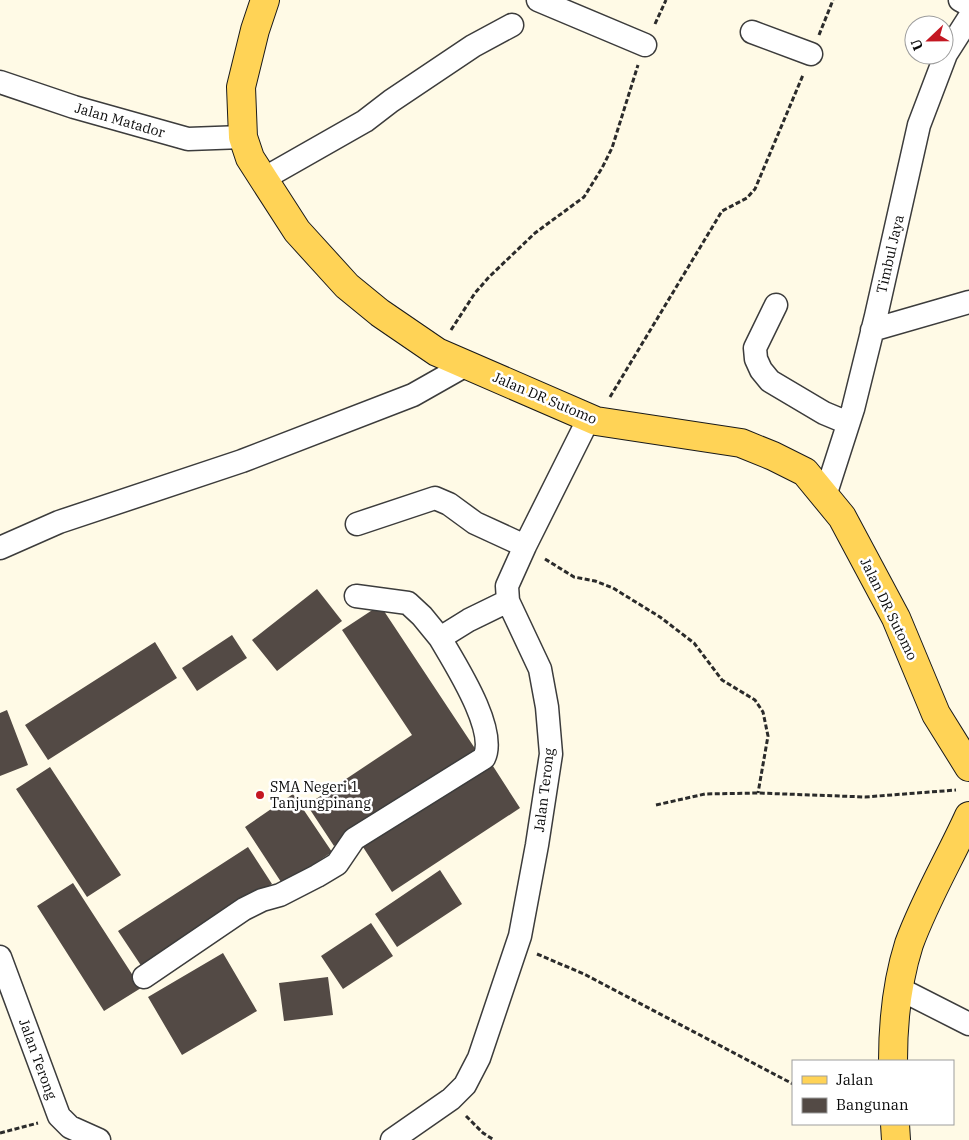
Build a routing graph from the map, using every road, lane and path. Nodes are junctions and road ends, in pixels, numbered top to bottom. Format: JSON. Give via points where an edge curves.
{"nodes":[{"id":1,"x":265,"y":0,"type":"edge"},
{"id":2,"x":538,"y":0,"type":"edge"},
{"id":3,"x":666,"y":0,"type":"edge"},
{"id":4,"x":833,"y":0,"type":"edge"},
{"id":5,"x":960,"y":0,"type":"edge"},
{"id":6,"x":969,"y":4,"type":"edge"},
{"id":7,"x":512,"y":25,"type":"dead end"},
{"id":8,"x":965,"y":29,"type":"edge"},
{"id":9,"x":752,"y":32,"type":"dead end"},
{"id":10,"x":645,"y":45,"type":"junction"},
{"id":11,"x":811,"y":54,"type":"junction"},
{"id":12,"x":0,"y":82,"type":"edge"},
{"id":13,"x":243,"y":137,"type":"junction"},
{"id":14,"x":264,"y":179,"type":"junction"},
{"id":15,"x":969,"y":302,"type":"edge"},
{"id":16,"x":776,"y":305,"type":"dead end"},
{"id":17,"x":872,"y":330,"type":"junction"},
{"id":18,"x":437,"y":352,"type":"junction"},
{"id":19,"x":466,"y":365,"type":"junction"},
{"id":20,"x":592,"y":419,"type":"junction"},
{"id":21,"x":848,"y":423,"type":"junction"},
{"id":22,"x":825,"y":496,"type":"junction"},
{"id":23,"x":357,"y":524,"type":"dead end"},
{"id":24,"x":525,"y":546,"type":"junction"},
{"id":25,"x":0,"y":548,"type":"edge"},
{"id":26,"x":356,"y":596,"type":"dead end"},
{"id":27,"x":508,"y":601,"type":"junction"},
{"id":28,"x":440,"y":638,"type":"junction"},
{"id":29,"x":964,"y":778,"type":"edge"},
{"id":30,"x":758,"y":793,"type":"junction"},
{"id":31,"x":656,"y":805,"type":"dead end"},
{"id":32,"x":969,"y":816,"type":"edge"},
{"id":33,"x":516,"y":947,"type":"junction"},
{"id":34,"x":0,"y":957,"type":"edge"},
{"id":35,"x":144,"y":977,"type":"dead end"},
{"id":36,"x":898,"y":988,"type":"junction"},
{"id":37,"x":969,"y":1024,"type":"edge"},
{"id":38,"x":893,"y":1060,"type":"edge"},
{"id":39,"x":792,"y":1083,"type":"edge"},
{"id":40,"x":451,"y":1099,"type":"junction"},
{"id":41,"x":59,"y":1116,"type":"junction"},
{"id":42,"x":895,"y":1125,"type":"edge"},
{"id":43,"x":0,"y":1133,"type":"edge"},
{"id":44,"x":99,"y":1140,"type":"edge"},
{"id":45,"x":392,"y":1140,"type":"edge"},
{"id":46,"x":494,"y":1140,"type":"edge"},
{"id":47,"x":896,"y":1140,"type":"edge"}],
"edges":[{"from":1,"to":13,"type":"main road","name":"Jalan DR Sutomo","via":[[241,87]]},
{"from":2,"to":10,"type":"street"},
{"from":3,"to":10,"type":"path"},
{"from":4,"to":11,"type":"path"},
{"from":5,"to":6,"type":"street"},
{"from":7,"to":14,"type":"street","via":[[473,46],[365,121]]},
{"from":8,"to":17,"type":"street","name":"Timbul Jaya","via":[[946,54],[919,125]]},
{"from":9,"to":11,"type":"street"},
{"from":10,"to":18,"type":"path","via":[[612,148],[584,197],[535,233],[489,277]]},
{"from":11,"to":20,"type":"path","via":[[756,189],[747,198],[722,211]]},
{"from":12,"to":13,"type":"street","name":"Jalan Matador","via":[[188,139]]},
{"from":13,"to":14,"type":"main road","name":"Jalan DR Sutomo","via":[[250,158]]},
{"from":14,"to":18,"type":"main road","name":"Jalan DR Sutomo","via":[[297,231],[347,286]]},
{"from":15,"to":17,"type":"street"},
{"from":16,"to":21,"type":"street","via":[[755,348],[761,370],[770,381]]},
{"from":17,"to":21,"type":"street","name":"Timbul Jaya"},
{"from":18,"to":19,"type":"main road","name":"Jalan DR Sutomo"},
{"from":19,"to":20,"type":"main road","name":"Jalan DR Sutomo"},
{"from":19,"to":25,"type":"street","via":[[413,395],[242,461],[59,522]]},
{"from":20,"to":22,"type":"main road","name":"Jalan DR Sutomo","via":[[741,443],[805,472]]},
{"from":20,"to":24,"type":"street"},
{"from":21,"to":22,"type":"street","name":"Timbul Jaya"},
{"from":22,"to":29,"type":"main road","name":"Jalan DR Sutomo","via":[[842,517],[896,618]]},
{"from":23,"to":24,"type":"street","via":[[435,498],[475,523]]},
{"from":24,"to":27,"type":"street","via":[[507,586]]},
{"from":24,"to":30,"type":"path","via":[[574,577],[613,588],[660,617],[694,643],[722,680],[755,700],[763,712],[768,736]]},
{"from":26,"to":28,"type":"street","via":[[408,603]]},
{"from":27,"to":28,"type":"street"},
{"from":27,"to":33,"type":"street","name":"Jalan Terong","via":[[540,669],[551,754]]},
{"from":28,"to":35,"type":"street","via":[[469,688],[485,728],[487,753],[484,758],[354,839],[337,864],[280,895],[244,909]]},
{"from":29,"to":30,"type":"path","via":[[865,797]]},
{"from":30,"to":31,"type":"path","via":[[705,794]]},
{"from":32,"to":36,"type":"main road","via":[[910,944]]},
{"from":33,"to":39,"type":"path","via":[[584,974]]},
{"from":33,"to":40,"type":"street","name":"Jalan Terong","via":[[479,1058],[465,1084]]},
{"from":34,"to":41,"type":"street","name":"Jalan Terong"},
{"from":36,"to":37,"type":"street"},
{"from":36,"to":38,"type":"main road"},
{"from":40,"to":45,"type":"street","name":"Jalan Terong"},
{"from":40,"to":46,"type":"path"},
{"from":41,"to":43,"type":"path"},
{"from":41,"to":44,"type":"street","name":"Jalan Terong","via":[[70,1126]]},
{"from":42,"to":47,"type":"main road"}]}
